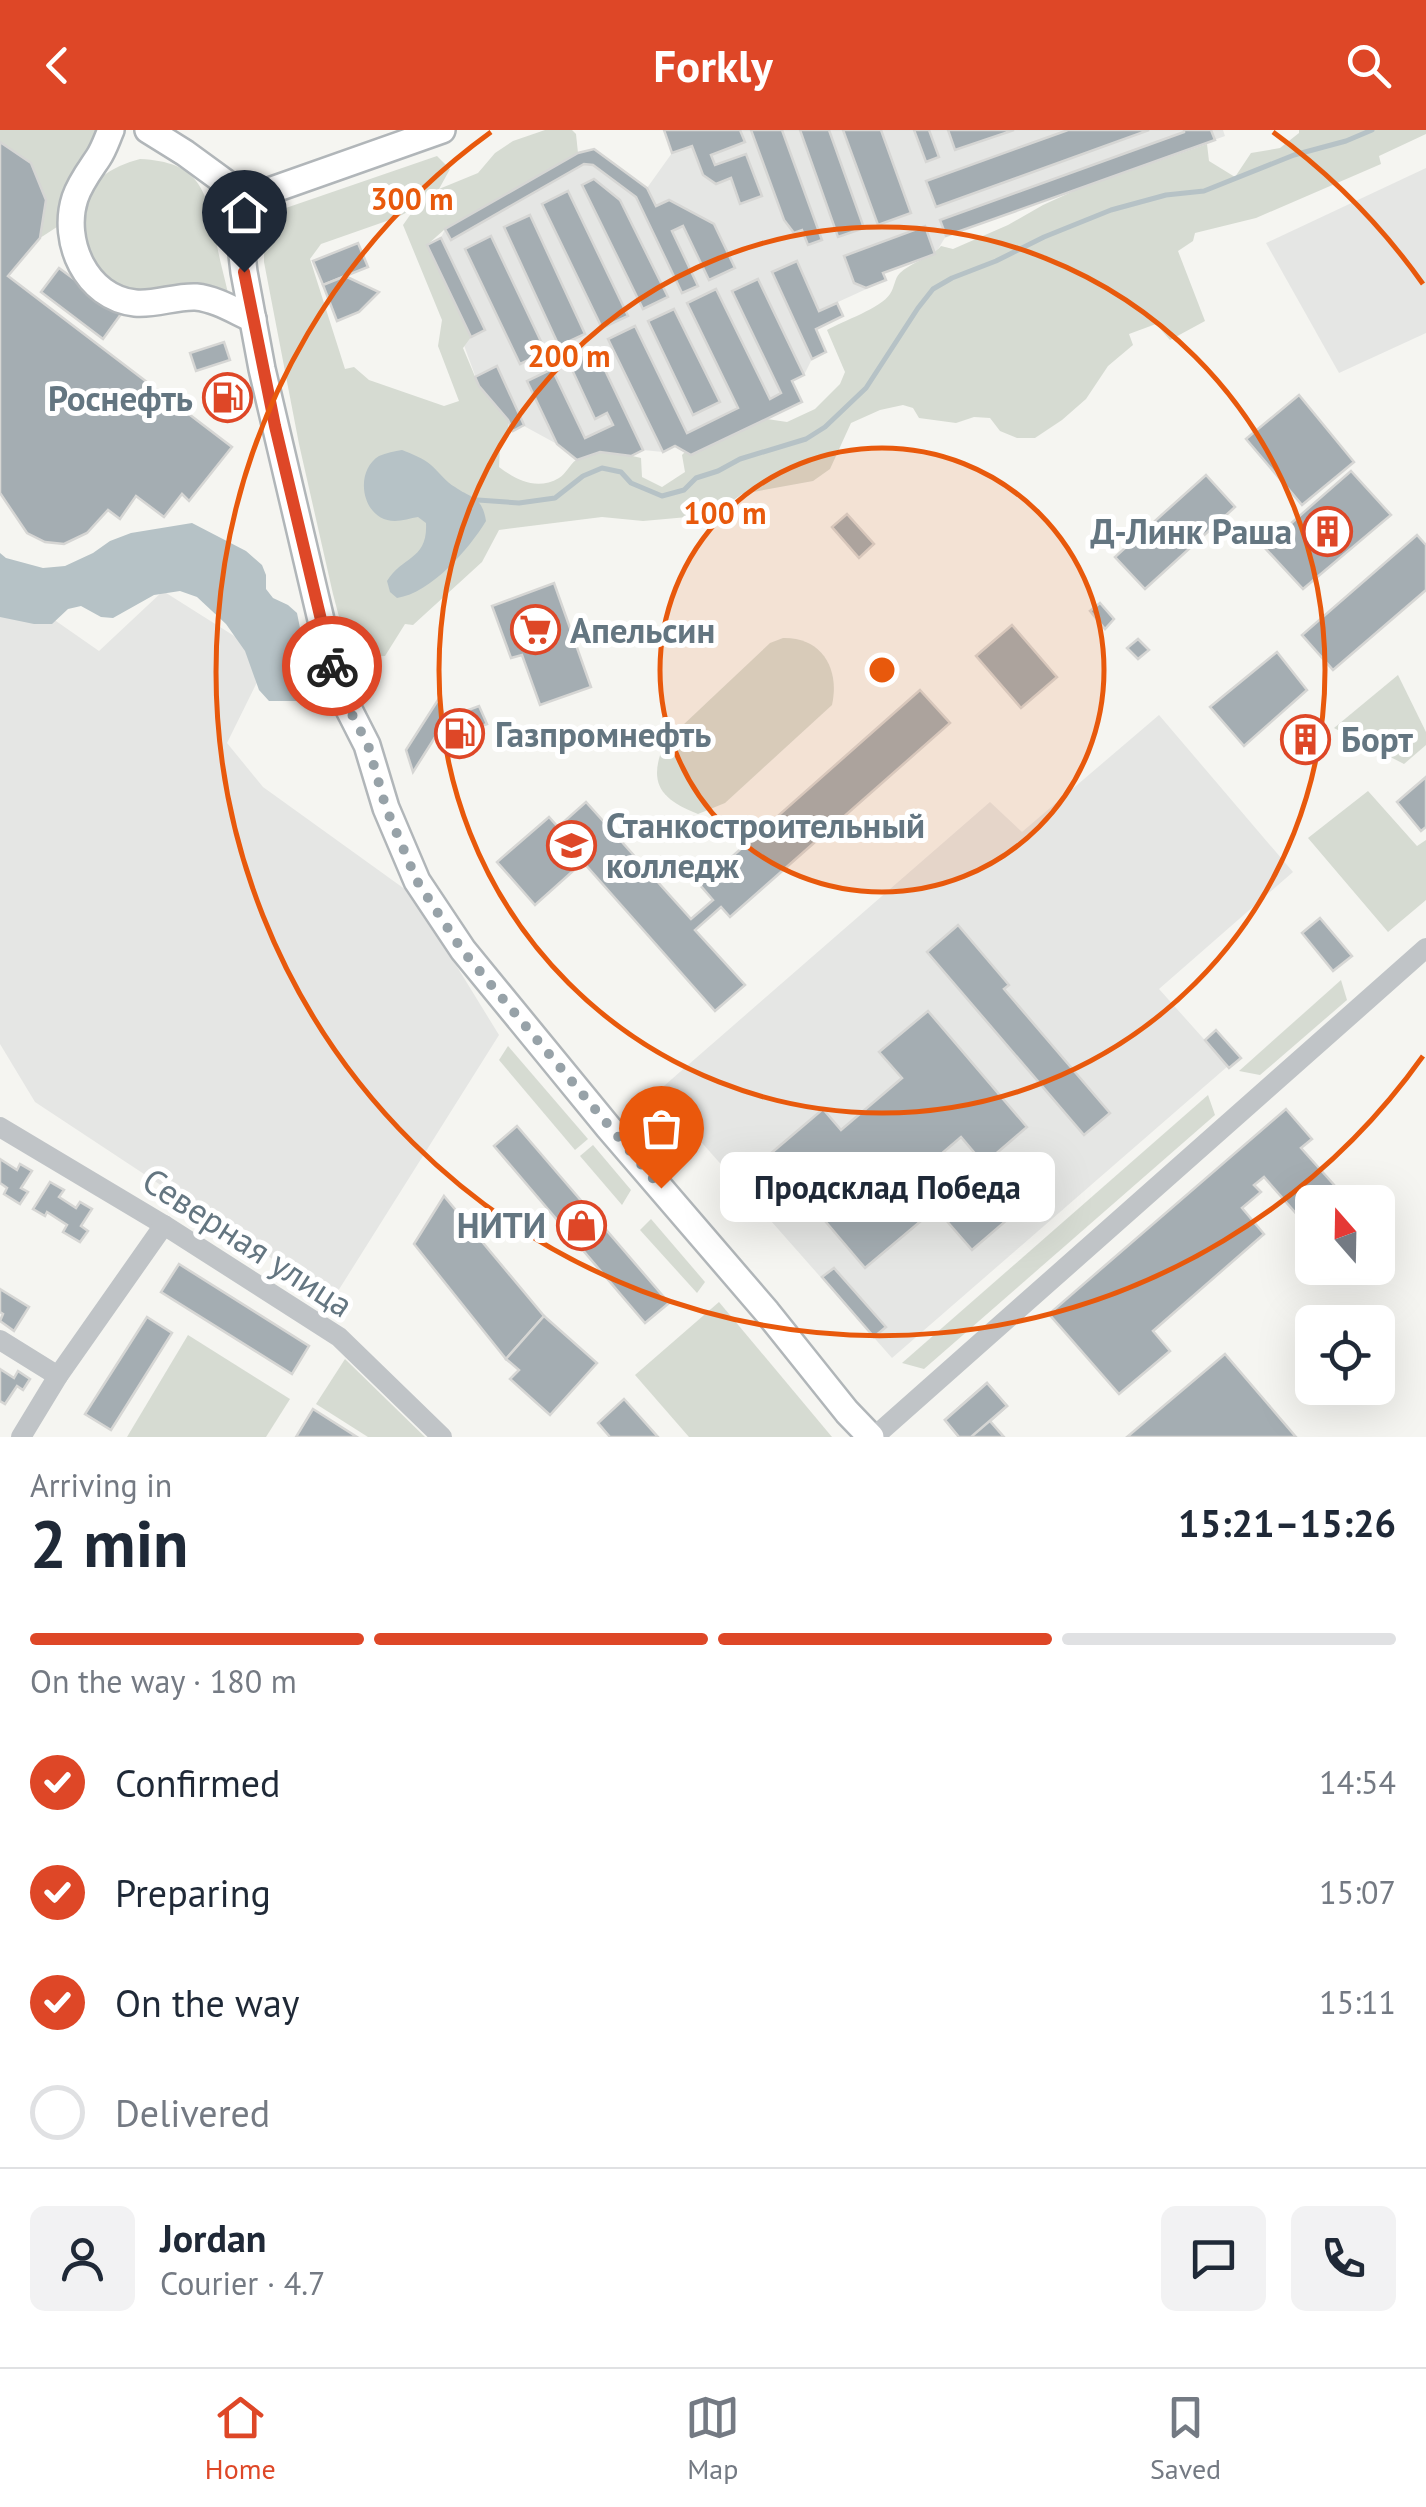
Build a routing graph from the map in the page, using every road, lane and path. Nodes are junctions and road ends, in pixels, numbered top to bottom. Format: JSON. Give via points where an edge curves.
{"nodes":[{"id":1,"x":111,"y":130,"type":"edge"},
{"id":2,"x":148,"y":130,"type":"edge"},
{"id":3,"x":442,"y":130,"type":"edge"},
{"id":4,"x":252,"y":202,"type":"junction"},
{"id":5,"x":253,"y":319,"type":"junction"},
{"id":6,"x":1426,"y":948,"type":"edge"},
{"id":7,"x":0,"y":1126,"type":"edge"},
{"id":8,"x":164,"y":1225,"type":"junction"},
{"id":9,"x":0,"y":1340,"type":"edge"},
{"id":10,"x":58,"y":1376,"type":"junction"},
{"id":11,"x":21,"y":1437,"type":"edge"},
{"id":12,"x":442,"y":1437,"type":"edge"},
{"id":13,"x":873,"y":1437,"type":"edge"}],
"edges":[{"from":1,"to":5,"type":"main road","via":[[75,198],[70,227],[89,278],[132,303],[195,297]]},
{"from":2,"to":4,"type":"main road"},
{"from":3,"to":4,"type":"main road"},
{"from":4,"to":5,"type":"main road","via":[[241,246]]},
{"from":5,"to":13,"type":"main road","via":[[337,686],[368,745],[417,881],[462,950]]},
{"from":6,"to":13,"type":"street"},
{"from":7,"to":8,"type":"street","name":"Северная улица"},
{"from":8,"to":10,"type":"street"},
{"from":8,"to":12,"type":"street","name":"Северная улица","via":[[339,1337]]},
{"from":9,"to":10,"type":"street"},
{"from":10,"to":11,"type":"street"}]}
